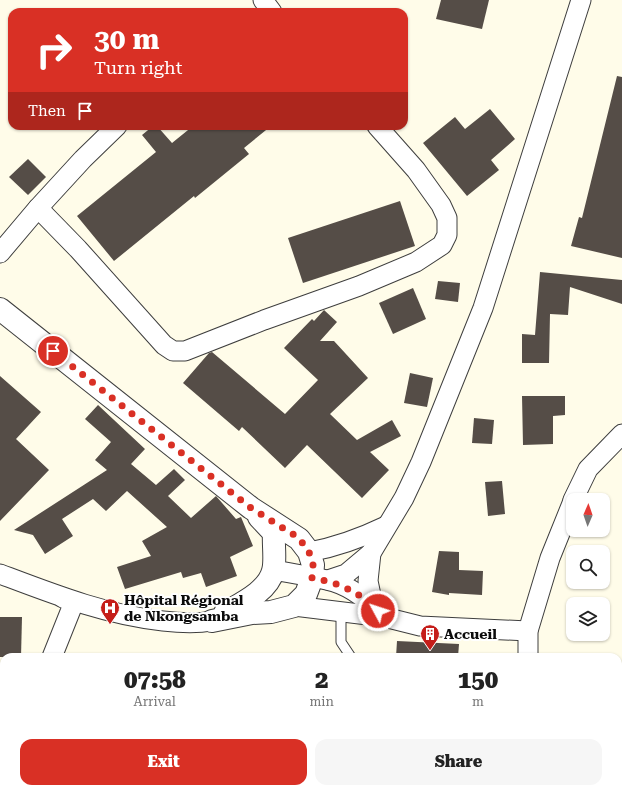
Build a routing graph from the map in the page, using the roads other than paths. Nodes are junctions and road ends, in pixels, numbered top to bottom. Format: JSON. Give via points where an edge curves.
{"nodes":[{"id":1,"x":581,"y":0,"type":"edge"},
{"id":2,"x":113,"y":130,"type":"edge"},
{"id":3,"x":381,"y":130,"type":"edge"},
{"id":4,"x":38,"y":208,"type":"junction"},
{"id":5,"x":0,"y":253,"type":"edge"},
{"id":6,"x":0,"y":310,"type":"edge"},
{"id":7,"x":622,"y":434,"type":"edge"},
{"id":8,"x":576,"y":493,"type":"edge"},
{"id":9,"x":251,"y":508,"type":"junction"},
{"id":10,"x":566,"y":518,"type":"edge"},
{"id":11,"x":386,"y":526,"type":"junction"},
{"id":12,"x":309,"y":552,"type":"junction"},
{"id":13,"x":371,"y":553,"type":"junction"},
{"id":14,"x":274,"y":570,"type":"junction"},
{"id":15,"x":0,"y":574,"type":"edge"},
{"id":16,"x":320,"y":579,"type":"junction"},
{"id":17,"x":63,"y":598,"type":"junction"},
{"id":18,"x":294,"y":606,"type":"junction"},
{"id":19,"x":378,"y":611,"type":"junction"},
{"id":20,"x":341,"y":612,"type":"junction"},
{"id":21,"x":212,"y":621,"type":"junction"},
{"id":22,"x":528,"y":631,"type":"junction"},
{"id":23,"x":54,"y":653,"type":"edge"},
{"id":24,"x":348,"y":653,"type":"edge"},
{"id":25,"x":528,"y":653,"type":"edge"}],
"edges":[{"from":1,"to":11,"type":"street","via":[[483,308],[421,462],[404,498]]},
{"from":2,"to":4,"type":"street"},
{"from":3,"to":4,"type":"street","via":[[416,170],[441,205],[447,218],[447,235],[442,245],[416,262],[359,286],[185,351],[173,351],[164,345]]},
{"from":4,"to":5,"type":"street"},
{"from":6,"to":9,"type":"street"},
{"from":7,"to":8,"type":"street","via":[[588,469]]},
{"from":9,"to":12,"type":"street","via":[[299,538]]},
{"from":9,"to":14,"type":"street","via":[[274,533]]},
{"from":10,"to":22,"type":"street","via":[[550,558]]},
{"from":11,"to":12,"type":"street","via":[[340,545]]},
{"from":11,"to":13,"type":"street"},
{"from":12,"to":16,"type":"street"},
{"from":13,"to":16,"type":"street","via":[[346,574]]},
{"from":13,"to":19,"type":"street","via":[[368,581]]},
{"from":14,"to":16,"type":"street"},
{"from":14,"to":21,"type":"street","via":[[268,583],[250,598]]},
{"from":15,"to":17,"type":"street"},
{"from":16,"to":18,"type":"street"},
{"from":16,"to":19,"type":"street","via":[[336,582],[357,593]]},
{"from":17,"to":21,"type":"street","via":[[146,619],[183,623]]},
{"from":17,"to":23,"type":"street","via":[[74,602]]},
{"from":18,"to":20,"type":"street"},
{"from":18,"to":21,"type":"street"},
{"from":19,"to":20,"type":"street"},
{"from":19,"to":22,"type":"street","via":[[420,626]]},
{"from":20,"to":24,"type":"lane","via":[[341,642]]},
{"from":22,"to":25,"type":"street"}]}
